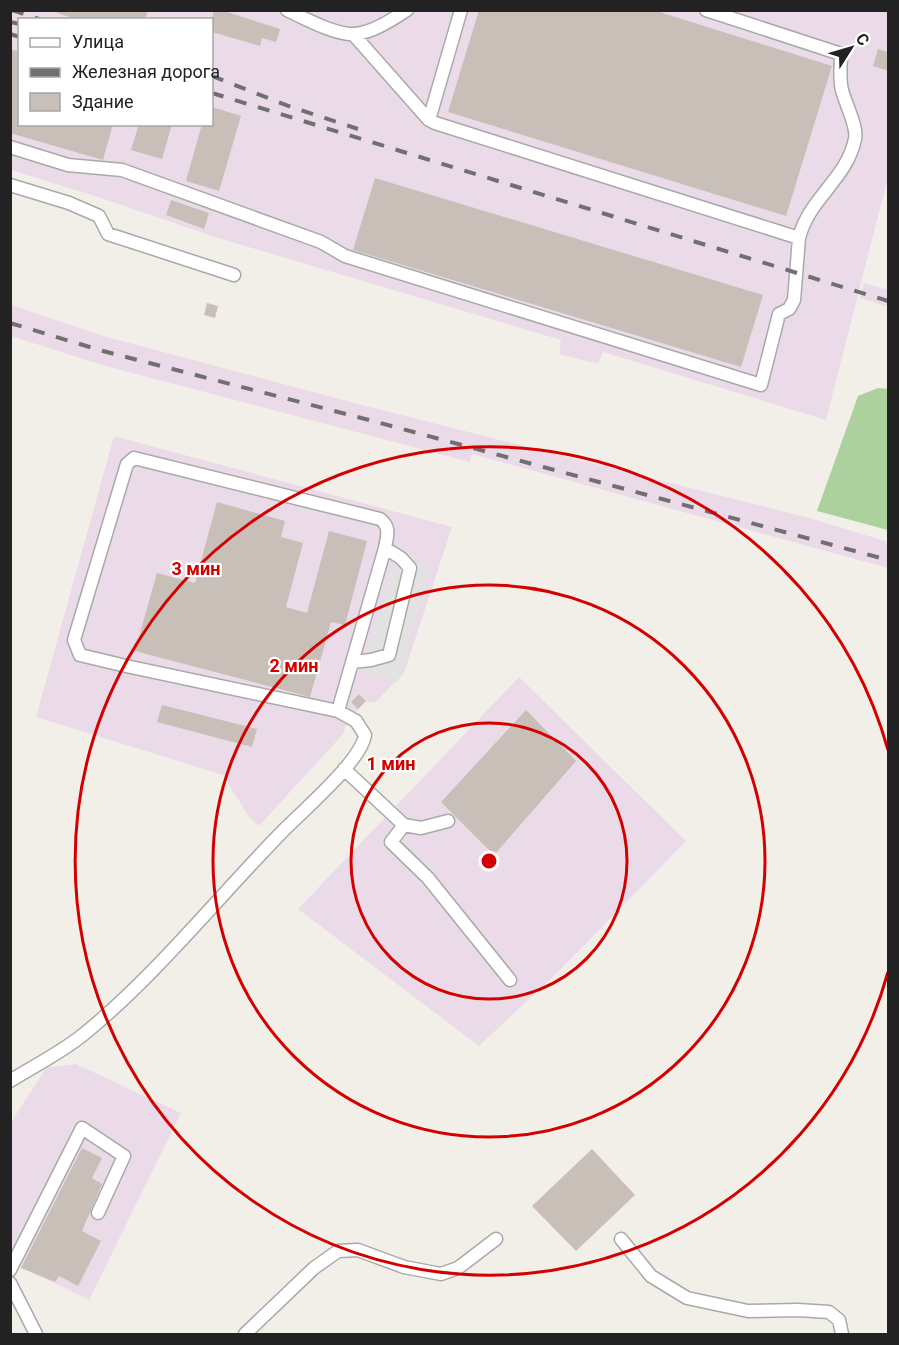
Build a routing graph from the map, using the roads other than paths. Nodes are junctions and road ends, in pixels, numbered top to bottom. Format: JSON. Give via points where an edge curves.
{"nodes":[{"id":1,"x":287,"y":10,"type":"edge"},
{"id":2,"x":407,"y":10,"type":"edge"},
{"id":3,"x":461,"y":10,"type":"edge"},
{"id":4,"x":705,"y":10,"type":"edge"},
{"id":5,"x":353,"y":34,"type":"junction"},
{"id":6,"x":429,"y":120,"type":"junction"},
{"id":7,"x":10,"y":147,"type":"edge"},
{"id":8,"x":10,"y":185,"type":"edge"},
{"id":9,"x":799,"y":237,"type":"junction"},
{"id":10,"x":234,"y":275,"type":"dead end"},
{"id":11,"x":385,"y":549,"type":"junction"},
{"id":12,"x":353,"y":662,"type":"junction"},
{"id":13,"x":338,"y":711,"type":"junction"},
{"id":14,"x":344,"y":769,"type":"junction"},
{"id":15,"x":448,"y":821,"type":"dead end"},
{"id":16,"x":404,"y":825,"type":"junction"},
{"id":17,"x":510,"y":980,"type":"dead end"},
{"id":18,"x":10,"y":1081,"type":"edge"},
{"id":19,"x":98,"y":1213,"type":"dead end"},
{"id":20,"x":496,"y":1239,"type":"dead end"},
{"id":21,"x":621,"y":1239,"type":"dead end"},
{"id":22,"x":10,"y":1270,"type":"edge"},
{"id":23,"x":10,"y":1283,"type":"edge"},
{"id":24,"x":36,"y":1335,"type":"edge"},
{"id":25,"x":245,"y":1335,"type":"edge"},
{"id":26,"x":842,"y":1335,"type":"edge"}],
"edges":[{"from":1,"to":5,"type":"street"},
{"from":2,"to":5,"type":"street","via":[[370,30]]},
{"from":3,"to":6,"type":"street"},
{"from":4,"to":9,"type":"street","via":[[841,54],[841,88],[856,136],[849,160],[815,202]]},
{"from":5,"to":6,"type":"street"},
{"from":6,"to":9,"type":"street"},
{"from":7,"to":9,"type":"street","via":[[68,165],[122,170],[321,242],[345,256],[761,385],[779,314],[789,309],[794,300]]},
{"from":8,"to":10,"type":"street","via":[[99,216],[108,234]]},
{"from":11,"to":12,"type":"street"},
{"from":11,"to":12,"type":"street","via":[[410,568],[389,655]]},
{"from":11,"to":13,"type":"street","via":[[388,529],[380,519],[134,458],[127,464],[74,640],[80,655]]},
{"from":12,"to":13,"type":"street"},
{"from":13,"to":14,"type":"street","via":[[356,722],[365,735]]},
{"from":14,"to":16,"type":"street"},
{"from":14,"to":18,"type":"street","via":[[148,974],[83,1035]]},
{"from":15,"to":16,"type":"street","via":[[421,828]]},
{"from":16,"to":17,"type":"street","via":[[391,842],[428,878]]},
{"from":19,"to":22,"type":"street","via":[[124,1156],[82,1128]]},
{"from":20,"to":25,"type":"street","via":[[458,1268],[441,1274],[404,1267],[358,1250],[338,1251],[314,1268]]},
{"from":21,"to":26,"type":"street","via":[[651,1276],[687,1298],[748,1311],[829,1312],[839,1320]]},
{"from":23,"to":24,"type":"street"}]}
